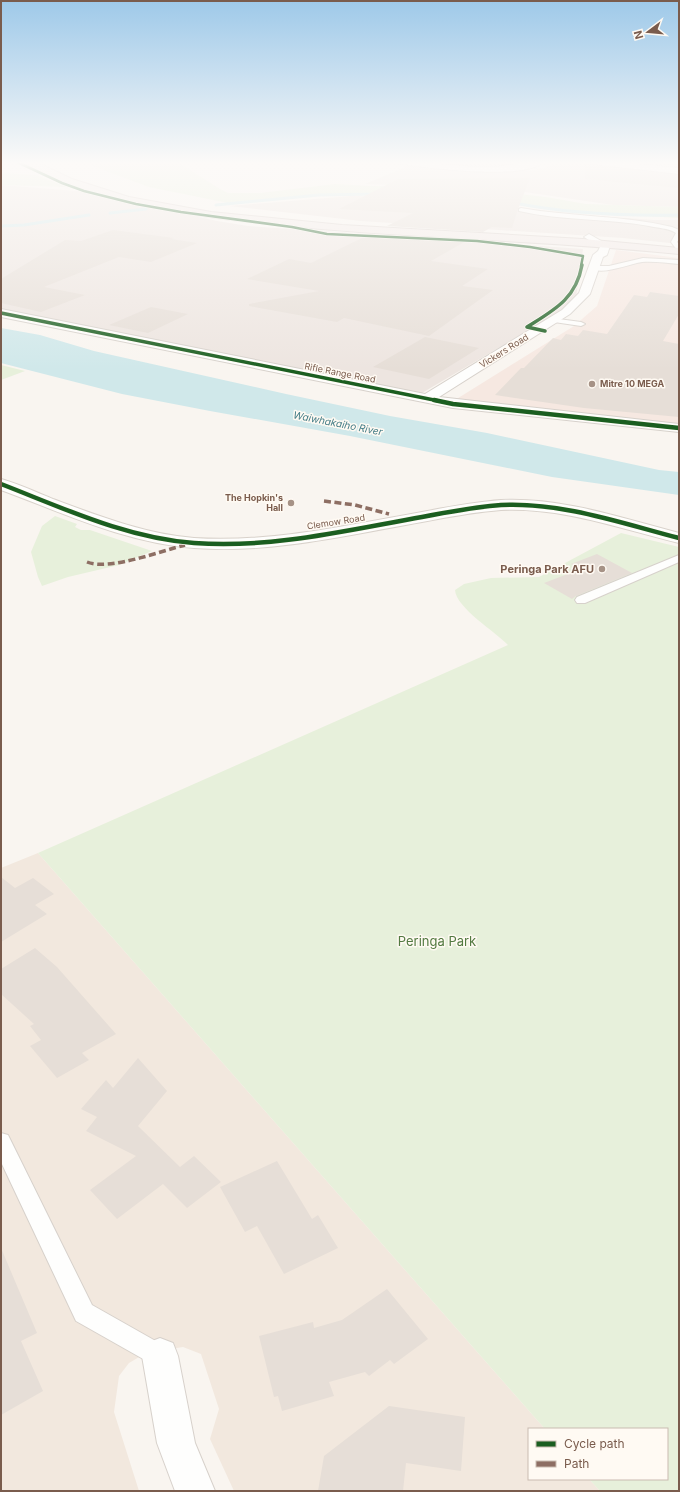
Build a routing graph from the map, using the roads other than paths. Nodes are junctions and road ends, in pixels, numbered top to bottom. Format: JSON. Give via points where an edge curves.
{"nodes":[{"id":1,"x":391,"y":231,"type":"edge"},
{"id":2,"x":484,"y":231,"type":"edge"},
{"id":3,"x":677,"y":231,"type":"edge"},
{"id":4,"x":589,"y":237,"type":"junction"},
{"id":5,"x":576,"y":241,"type":"joint"},
{"id":6,"x":678,"y":248,"type":"edge"},
{"id":7,"x":601,"y":250,"type":"junction"},
{"id":8,"x":679,"y":262,"type":"edge"},
{"id":9,"x":594,"y":268,"type":"junction"},
{"id":10,"x":1,"y":313,"type":"edge"},
{"id":11,"x":554,"y":320,"type":"junction"},
{"id":12,"x":581,"y":324,"type":"dead end"},
{"id":13,"x":427,"y":399,"type":"junction"},
{"id":14,"x":679,"y":428,"type":"edge"},
{"id":15,"x":1,"y":484,"type":"edge"},
{"id":16,"x":679,"y":538,"type":"edge"},
{"id":17,"x":679,"y":558,"type":"edge"},
{"id":18,"x":581,"y":600,"type":"dead end"},
{"id":19,"x":1,"y":1140,"type":"edge"},
{"id":20,"x":160,"y":1356,"type":"joint"},
{"id":21,"x":195,"y":1491,"type":"edge"}],
"edges":[{"from":1,"to":5,"type":"highway"},
{"from":2,"to":4,"type":"highway"},
{"from":3,"to":6,"type":"lane","via":[[678,235],[674,242]]},
{"from":4,"to":6,"type":"highway"},
{"from":4,"to":7,"type":"street"},
{"from":5,"to":7,"type":"street"},
{"from":6,"to":7,"type":"highway"},
{"from":7,"to":9,"type":"street","name":"Vickers Road"},
{"from":8,"to":9,"type":"lane","via":[[644,260],[609,268]]},
{"from":9,"to":11,"type":"street","name":"Vickers Road","via":[[584,294]]},
{"from":10,"to":13,"type":"street","name":"Rifle Range Road"},
{"from":11,"to":12,"type":"lane"},
{"from":11,"to":13,"type":"street","name":"Vickers Road"},
{"from":13,"to":14,"type":"street","name":"Rifle Range Road","via":[[488,409]]},
{"from":15,"to":16,"type":"street","name":"Clemow Road","via":[[118,528],[193,542],[245,543],[276,540],[463,509],[516,505],[590,516]]},
{"from":17,"to":18,"type":"lane"},
{"from":19,"to":20,"type":"lane","via":[[84,1313]]},
{"from":20,"to":21,"type":"street","via":[[176,1443]]}]}
